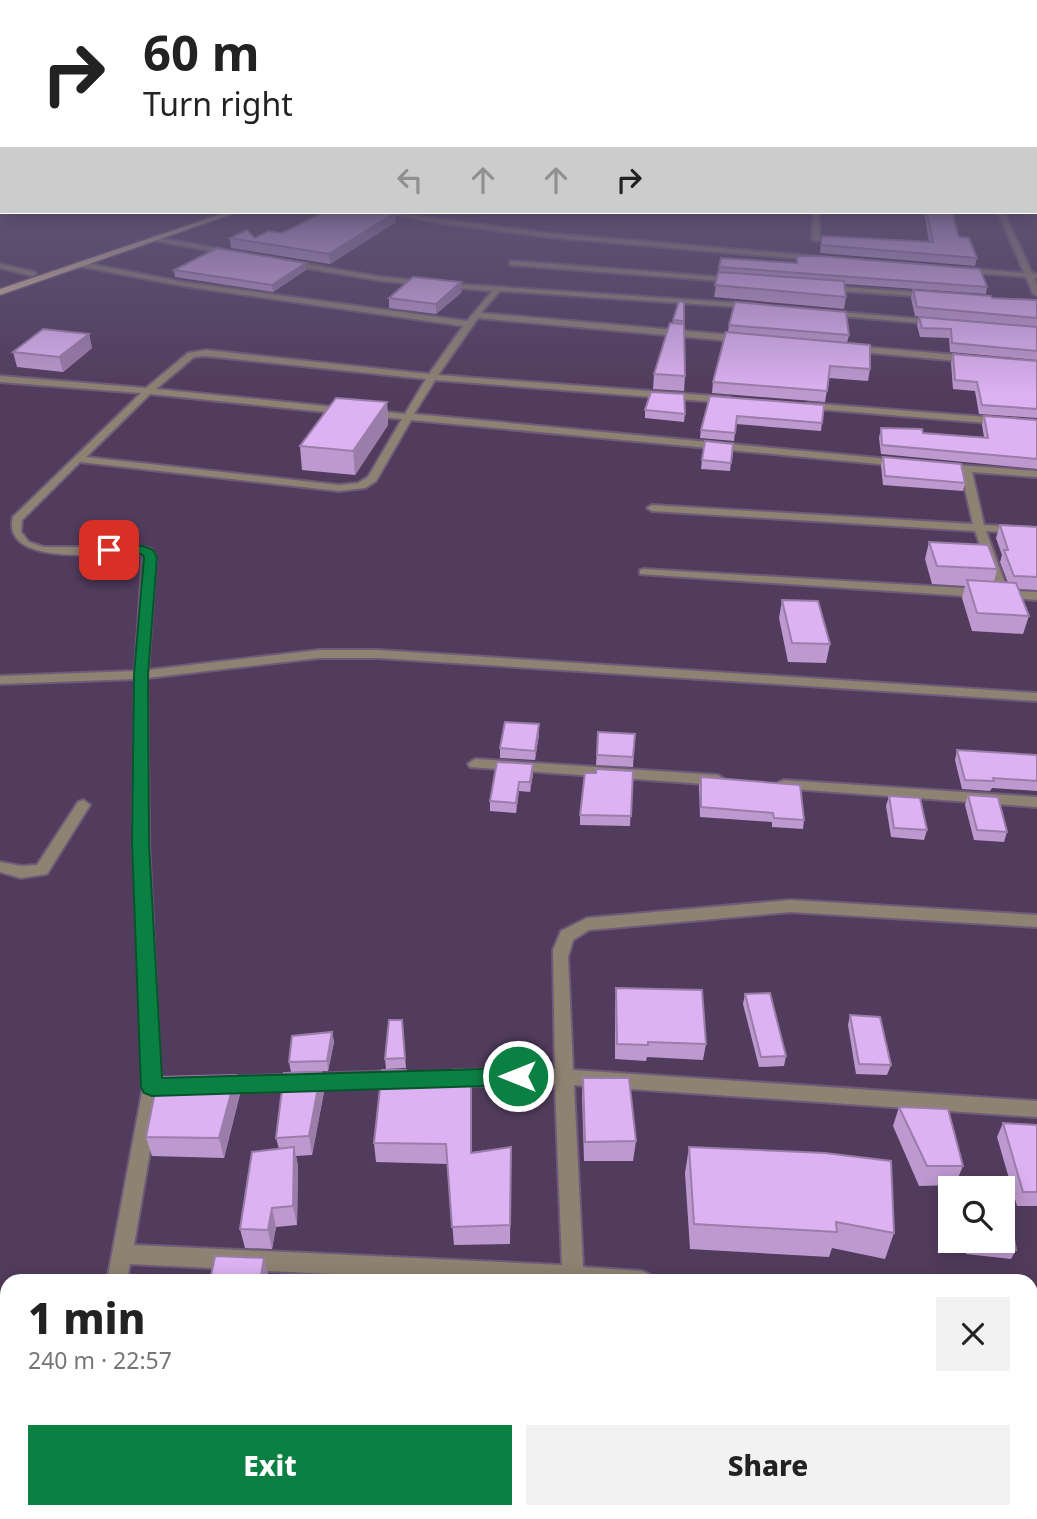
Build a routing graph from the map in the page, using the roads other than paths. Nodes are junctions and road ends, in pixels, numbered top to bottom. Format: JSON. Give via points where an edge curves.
{"nodes":[{"id":1,"x":95,"y":253,"type":"edge"},
{"id":2,"x":113,"y":253,"type":"edge"},
{"id":3,"x":231,"y":253,"type":"edge"},
{"id":4,"x":753,"y":253,"type":"edge"},
{"id":5,"x":1021,"y":253,"type":"edge"},
{"id":6,"x":248,"y":256,"type":"edge"},
{"id":7,"x":826,"y":259,"type":"edge"},
{"id":8,"x":275,"y":260,"type":"edge"},
{"id":9,"x":513,"y":263,"type":"dead end"},
{"id":10,"x":81,"y":264,"type":"junction"},
{"id":11,"x":0,"y":265,"type":"edge"},
{"id":12,"x":948,"y":269,"type":"edge"},
{"id":13,"x":32,"y":274,"type":"junction"},
{"id":14,"x":1033,"y":276,"type":"edge"},
{"id":15,"x":748,"y":281,"type":"edge"},
{"id":16,"x":0,"y":285,"type":"edge"},
{"id":17,"x":817,"y":287,"type":"edge"},
{"id":18,"x":497,"y":290,"type":"junction"},
{"id":19,"x":0,"y":292,"type":"edge"},
{"id":20,"x":1037,"y":294,"type":"edge"},
{"id":21,"x":941,"y":296,"type":"edge"},
{"id":22,"x":764,"y":307,"type":"edge"},
{"id":23,"x":818,"y":312,"type":"edge"},
{"id":24,"x":474,"y":315,"type":"junction"},
{"id":25,"x":941,"y":323,"type":"edge"},
{"id":26,"x":468,"y":324,"type":"junction"},
{"id":27,"x":749,"y":339,"type":"edge"},
{"id":28,"x":845,"y":348,"type":"edge"},
{"id":29,"x":982,"y":360,"type":"edge"},
{"id":30,"x":432,"y":377,"type":"junction"},
{"id":31,"x":0,"y":379,"type":"edge"},
{"id":32,"x":148,"y":391,"type":"junction"},
{"id":33,"x":734,"y":400,"type":"edge"},
{"id":34,"x":803,"y":406,"type":"edge"},
{"id":35,"x":407,"y":417,"type":"junction"},
{"id":36,"x":1037,"y":424,"type":"edge"},
{"id":37,"x":78,"y":459,"type":"junction"},
{"id":38,"x":912,"y":464,"type":"edge"},
{"id":39,"x":939,"y":467,"type":"edge"},
{"id":40,"x":966,"y":469,"type":"junction"},
{"id":41,"x":1037,"y":474,"type":"edge"},
{"id":42,"x":652,"y":508,"type":"dead end"},
{"id":43,"x":979,"y":527,"type":"junction"},
{"id":44,"x":1037,"y":531,"type":"edge"},
{"id":45,"x":644,"y":572,"type":"dead end"},
{"id":46,"x":1003,"y":594,"type":"junction"},
{"id":47,"x":1037,"y":596,"type":"edge"},
{"id":48,"x":141,"y":675,"type":"junction"},
{"id":49,"x":0,"y":680,"type":"edge"},
{"id":50,"x":1037,"y":697,"type":"edge"},
{"id":51,"x":475,"y":764,"type":"dead end"},
{"id":52,"x":735,"y":782,"type":"edge"},
{"id":53,"x":763,"y":783,"type":"edge"},
{"id":54,"x":1037,"y":803,"type":"edge"},
{"id":55,"x":83,"y":805,"type":"dead end"},
{"id":56,"x":0,"y":867,"type":"edge"},
{"id":57,"x":1037,"y":921,"type":"edge"},
{"id":58,"x":564,"y":1077,"type":"junction"},
{"id":59,"x":440,"y":1078,"type":"edge"},
{"id":60,"x":412,"y":1079,"type":"edge"},
{"id":61,"x":206,"y":1085,"type":"edge"},
{"id":62,"x":1037,"y":1110,"type":"edge"},
{"id":63,"x":123,"y":1254,"type":"junction"},
{"id":64,"x":119,"y":1274,"type":"edge"},
{"id":65,"x":532,"y":1274,"type":"edge"},
{"id":66,"x":573,"y":1274,"type":"edge"}],
"edges":[{"from":1,"to":13,"type":"main road"},
{"from":2,"to":10,"type":"main road"},
{"from":3,"to":6,"type":"street"},
{"from":4,"to":7,"type":"street"},
{"from":5,"to":14,"type":"street"},
{"from":8,"to":18,"type":"street","via":[[382,279]]},
{"from":9,"to":15,"type":"street"},
{"from":10,"to":19,"type":"main road"},
{"from":10,"to":26,"type":"street","via":[[183,285]]},
{"from":11,"to":13,"type":"street"},
{"from":12,"to":14,"type":"street"},
{"from":13,"to":16,"type":"main road"},
{"from":14,"to":20,"type":"street"},
{"from":17,"to":21,"type":"street"},
{"from":18,"to":22,"type":"street"},
{"from":18,"to":24,"type":"street"},
{"from":23,"to":25,"type":"street"},
{"from":24,"to":26,"type":"street"},
{"from":24,"to":27,"type":"street"},
{"from":26,"to":30,"type":"street"},
{"from":28,"to":29,"type":"street"},
{"from":30,"to":32,"type":"street","via":[[206,353],[191,355]]},
{"from":30,"to":33,"type":"street"},
{"from":30,"to":35,"type":"street"},
{"from":31,"to":32,"type":"street"},
{"from":32,"to":35,"type":"street"},
{"from":32,"to":37,"type":"street"},
{"from":34,"to":36,"type":"street"},
{"from":35,"to":37,"type":"street","via":[[372,479],[350,488]]},
{"from":35,"to":38,"type":"street"},
{"from":37,"to":48,"type":"street","via":[[17,519],[14,530],[28,548],[148,552]]},
{"from":39,"to":40,"type":"street"},
{"from":40,"to":41,"type":"street"},
{"from":40,"to":43,"type":"street"},
{"from":42,"to":43,"type":"street"},
{"from":43,"to":44,"type":"street"},
{"from":43,"to":46,"type":"street"},
{"from":45,"to":46,"type":"street"},
{"from":46,"to":47,"type":"street"},
{"from":48,"to":49,"type":"street"},
{"from":48,"to":50,"type":"street","via":[[319,654],[378,654]]},
{"from":48,"to":63,"type":"street","via":[[141,844],[159,1087]]},
{"from":51,"to":52,"type":"street"},
{"from":53,"to":54,"type":"street"},
{"from":55,"to":56,"type":"street","via":[[42,870]]},
{"from":57,"to":58,"type":"street","via":[[791,906],[587,924],[562,940],[559,957]]},
{"from":58,"to":59,"type":"street"},
{"from":58,"to":62,"type":"street"},
{"from":58,"to":66,"type":"street"},
{"from":60,"to":61,"type":"street"},
{"from":63,"to":64,"type":"street"},
{"from":63,"to":65,"type":"street"}]}
